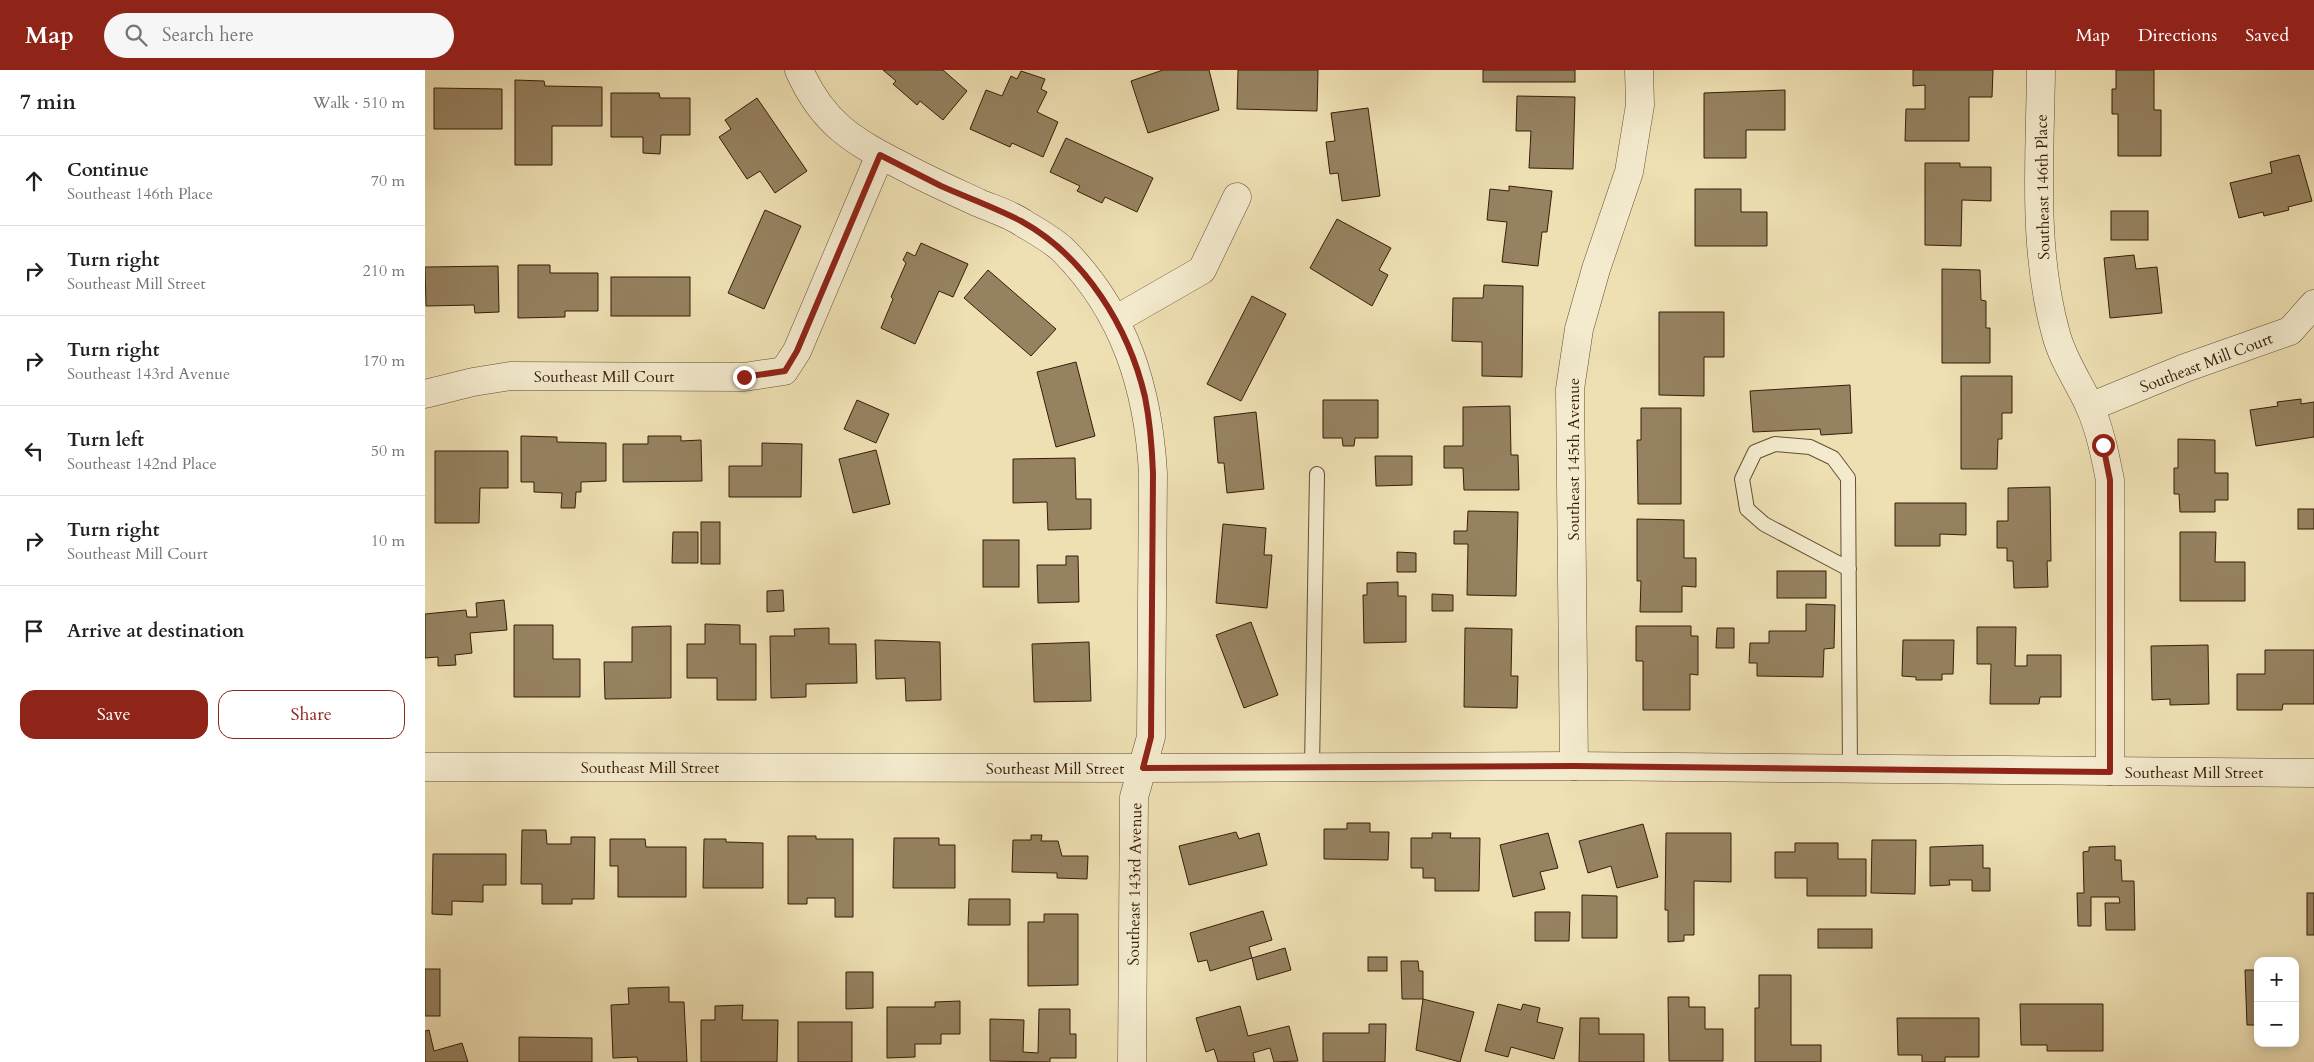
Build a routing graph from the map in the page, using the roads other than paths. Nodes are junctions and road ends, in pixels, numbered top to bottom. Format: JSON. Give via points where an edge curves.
{"nodes":[{"id":1,"x":799,"y":70,"type":"edge"},
{"id":2,"x":1639,"y":70,"type":"edge"},
{"id":3,"x":2041,"y":70,"type":"edge"},
{"id":4,"x":880,"y":155,"type":"junction"},
{"id":5,"x":1237,"y":197,"type":"dead end"},
{"id":6,"x":2314,"y":304,"type":"edge"},
{"id":7,"x":1115,"y":320,"type":"junction"},
{"id":8,"x":425,"y":394,"type":"edge"},
{"id":9,"x":2090,"y":407,"type":"junction"},
{"id":10,"x":1317,"y":474,"type":"dead end"},
{"id":11,"x":1849,"y":569,"type":"junction"},
{"id":12,"x":1574,"y":766,"type":"junction"},
{"id":13,"x":425,"y":767,"type":"edge"},
{"id":14,"x":1143,"y":768,"type":"junction"},
{"id":15,"x":1313,"y":768,"type":"junction"},
{"id":16,"x":1850,"y":769,"type":"junction"},
{"id":17,"x":2110,"y":772,"type":"junction"},
{"id":18,"x":2314,"y":773,"type":"edge"},
{"id":19,"x":1132,"y":1062,"type":"edge"}],
"edges":[{"from":1,"to":4,"type":"street","name":"Southeast 143rd Avenue","via":[[820,109],[842,132]]},
{"from":2,"to":12,"type":"street","name":"Southeast 145th Avenue","via":[[1640,105],[1629,172],[1579,329],[1570,389]]},
{"from":3,"to":9,"type":"street","name":"Southeast 146th Place","via":[[2039,215],[2043,278],[2056,336]]},
{"from":4,"to":7,"type":"street","name":"Southeast 143rd Avenue","via":[[1022,222],[1063,250],[1093,286]]},
{"from":4,"to":8,"type":"street","name":"Southeast Mill Court","via":[[797,351],[785,371],[744,377],[510,376]]},
{"from":5,"to":7,"type":"street","via":[[1202,270]]},
{"from":6,"to":9,"type":"street","name":"Southeast Mill Court","via":[[2290,331],[2185,368]]},
{"from":7,"to":14,"type":"street","name":"Southeast 143rd Avenue","via":[[1133,360],[1151,434],[1151,737]]},
{"from":9,"to":17,"type":"street","name":"Southeast 146th Place","via":[[2110,480]]},
{"from":10,"to":15,"type":"lane"},
{"from":11,"to":11,"type":"lane","via":[[1848,478],[1833,458],[1810,447],[1775,444],[1755,452],[1742,479],[1747,509],[1765,524]]},
{"from":11,"to":16,"type":"lane"},
{"from":12,"to":15,"type":"street","name":"Southeast Mill Street"},
{"from":12,"to":16,"type":"street","name":"Southeast Mill Street"},
{"from":13,"to":14,"type":"street","name":"Southeast Mill Street"},
{"from":14,"to":15,"type":"street","name":"Southeast Mill Street"},
{"from":14,"to":19,"type":"street","name":"Southeast 143rd Avenue","via":[[1134,798]]},
{"from":16,"to":17,"type":"street","name":"Southeast Mill Street"},
{"from":17,"to":18,"type":"street","name":"Southeast Mill Street"}]}
